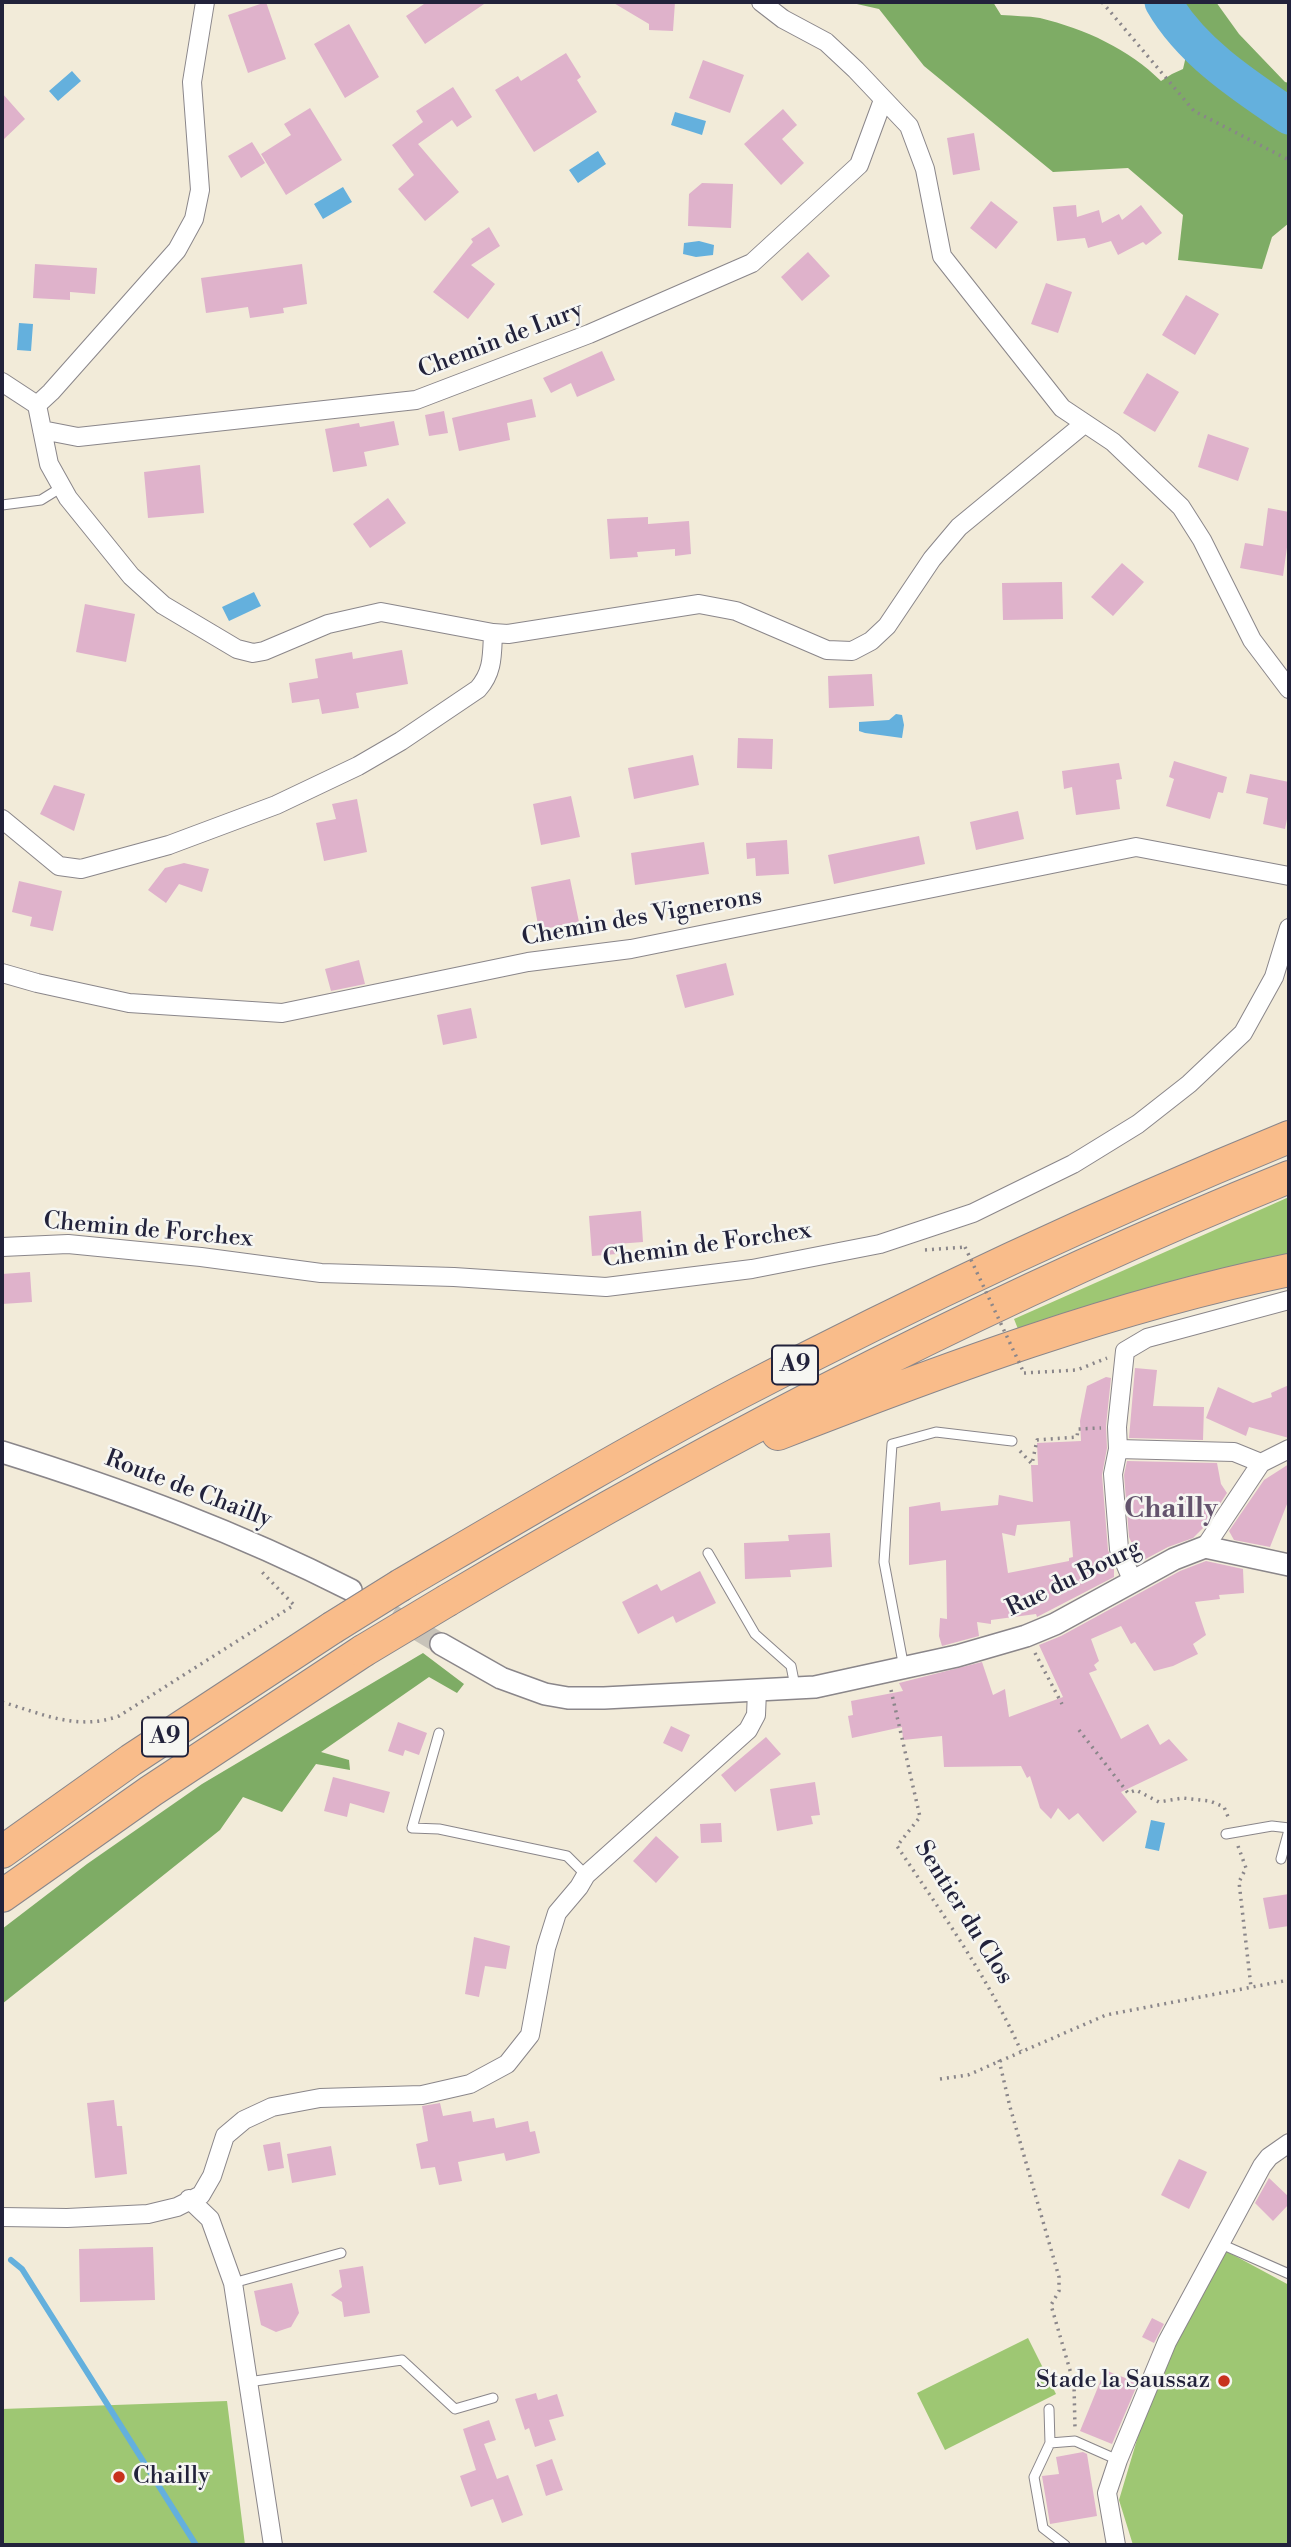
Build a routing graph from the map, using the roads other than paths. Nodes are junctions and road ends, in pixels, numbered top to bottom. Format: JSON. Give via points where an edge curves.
{"nodes":[{"id":1,"x":205,"y":2,"type":"edge"},
{"id":2,"x":761,"y":2,"type":"edge"},
{"id":3,"x":883,"y":100,"type":"junction"},
{"id":4,"x":2,"y":382,"type":"edge"},
{"id":5,"x":37,"y":405,"type":"junction"},
{"id":6,"x":1084,"y":424,"type":"junction"},
{"id":7,"x":41,"y":430,"type":"junction"},
{"id":8,"x":62,"y":487,"type":"junction"},
{"id":9,"x":2,"y":505,"type":"edge"},
{"id":10,"x":493,"y":633,"type":"junction"},
{"id":11,"x":1289,"y":689,"type":"edge"},
{"id":12,"x":2,"y":819,"type":"edge"},
{"id":13,"x":1289,"y":876,"type":"edge"},
{"id":14,"x":1289,"y":928,"type":"edge"},
{"id":15,"x":2,"y":973,"type":"edge"},
{"id":16,"x":1289,"y":1137,"type":"edge"},
{"id":17,"x":1289,"y":1177,"type":"edge"},
{"id":18,"x":2,"y":1247,"type":"edge"},
{"id":19,"x":1289,"y":1269,"type":"edge"},
{"id":20,"x":1289,"y":1300,"type":"edge"},
{"id":21,"x":1012,"y":1440,"type":"road end"},
{"id":22,"x":1118,"y":1449,"type":"junction"},
{"id":23,"x":1289,"y":1449,"type":"edge"},
{"id":24,"x":2,"y":1452,"type":"edge"},
{"id":25,"x":1261,"y":1462,"type":"junction"},
{"id":26,"x":643,"y":1486,"type":"junction"},
{"id":27,"x":1205,"y":1547,"type":"junction"},
{"id":28,"x":708,"y":1553,"type":"dead end"},
{"id":29,"x":1289,"y":1566,"type":"edge"},
{"id":30,"x":1133,"y":1581,"type":"junction"},
{"id":31,"x":351,"y":1590,"type":"tunnel mouth"},
{"id":32,"x":441,"y":1644,"type":"tunnel mouth"},
{"id":33,"x":895,"y":1671,"type":"junction"},
{"id":34,"x":795,"y":1688,"type":"junction"},
{"id":35,"x":757,"y":1690,"type":"junction"},
{"id":36,"x":439,"y":1734,"type":"dead end"},
{"id":37,"x":1289,"y":1829,"type":"edge"},
{"id":38,"x":1230,"y":1834,"type":"road end"},
{"id":39,"x":2,"y":1852,"type":"edge"},
{"id":40,"x":1280,"y":1859,"type":"dead end"},
{"id":41,"x":586,"y":1875,"type":"junction"},
{"id":42,"x":2,"y":1896,"type":"edge"},
{"id":43,"x":1289,"y":2143,"type":"edge"},
{"id":44,"x":189,"y":2199,"type":"junction"},
{"id":45,"x":2,"y":2217,"type":"edge"},
{"id":46,"x":1221,"y":2245,"type":"junction"},
{"id":47,"x":341,"y":2253,"type":"dead end"},
{"id":48,"x":1289,"y":2274,"type":"edge"},
{"id":49,"x":233,"y":2283,"type":"junction"},
{"id":50,"x":248,"y":2382,"type":"junction"},
{"id":51,"x":493,"y":2398,"type":"dead end"},
{"id":52,"x":1049,"y":2409,"type":"dead end"},
{"id":53,"x":1050,"y":2443,"type":"junction"},
{"id":54,"x":1118,"y":2460,"type":"junction"},
{"id":55,"x":273,"y":2545,"type":"edge"},
{"id":56,"x":1065,"y":2545,"type":"edge"},
{"id":57,"x":1116,"y":2545,"type":"edge"}],
"edges":[{"from":1,"to":5,"type":"street","via":[[192,82],[200,190],[194,219],[177,250]]},
{"from":2,"to":3,"type":"street","via":[[826,43]]},
{"from":3,"to":6,"type":"street","via":[[909,126],[925,169],[942,256],[1062,408]]},
{"from":3,"to":7,"type":"street","name":"Chemin de Lury","via":[[859,165],[752,262],[589,334],[416,400],[78,437]]},
{"from":4,"to":5,"type":"street"},
{"from":5,"to":7,"type":"street"},
{"from":6,"to":10,"type":"street","via":[[959,527],[887,626],[852,650],[827,650],[736,611],[699,604]]},
{"from":6,"to":11,"type":"street","via":[[1114,442],[1181,507],[1252,640]]},
{"from":7,"to":8,"type":"street","via":[[49,464]]},
{"from":8,"to":9,"type":"lane","via":[[41,500]]},
{"from":8,"to":10,"type":"street","via":[[131,576],[163,605],[237,649],[264,651],[328,624],[381,612]]},
{"from":10,"to":12,"type":"street","via":[[492,665],[478,689],[358,766],[276,805],[169,845],[81,869],[59,866]]},
{"from":13,"to":15,"type":"street","name":"Chemin des Vignerons","via":[[1136,847],[631,949],[528,962],[282,1013],[129,1003]]},
{"from":14,"to":18,"type":"street","name":"Chemin de Forchex","via":[[1274,977],[1243,1034],[1138,1124],[1073,1164],[973,1213],[880,1244],[752,1269],[606,1287],[321,1273],[68,1244]]},
{"from":16,"to":39,"type":"highway","number":"A9","bridge":true,"via":[[1105,1216],[844,1340],[613,1462],[332,1628]]},
{"from":17,"to":26,"type":"highway","number":"A9","via":[[945,1330]]},
{"from":19,"to":26,"type":"highway","via":[[1137,1308],[1020,1345]]},
{"from":20,"to":22,"type":"street","via":[[1147,1338],[1125,1351]]},
{"from":21,"to":33,"type":"lane","via":[[936,1432],[892,1444],[884,1562]]},
{"from":22,"to":25,"type":"street","via":[[1234,1452]]},
{"from":22,"to":30,"type":"street","via":[[1113,1474],[1119,1549]]},
{"from":23,"to":25,"type":"street"},
{"from":24,"to":31,"type":"street","name":"Route de Chailly","via":[[168,1508],[260,1545]]},
{"from":25,"to":27,"type":"street"},
{"from":26,"to":42,"type":"highway","number":"A9","bridge":true,"via":[[363,1651]]},
{"from":27,"to":29,"type":"street"},
{"from":27,"to":30,"type":"street","name":"Rue du Bourg"},
{"from":28,"to":34,"type":"lane","via":[[755,1634],[791,1666]]},
{"from":30,"to":33,"type":"street","name":"Rue du Bourg","via":[[1026,1636]]},
{"from":32,"to":35,"type":"street","via":[[501,1678],[568,1698]]},
{"from":33,"to":34,"type":"street","name":"Rue du Bourg"},
{"from":34,"to":35,"type":"street","name":"Rue du Bourg"},
{"from":35,"to":41,"type":"street","via":[[756,1715],[748,1730]]},
{"from":36,"to":41,"type":"lane","via":[[412,1828],[439,1829],[567,1856]]},
{"from":37,"to":38,"type":"lane","via":[[1272,1826]]},
{"from":37,"to":40,"type":"lane"},
{"from":41,"to":44,"type":"street","via":[[556,1913],[530,2035],[507,2064],[470,2084],[422,2095],[320,2098],[272,2107],[244,2120],[225,2136],[212,2176],[201,2195]]},
{"from":43,"to":46,"type":"street","via":[[1262,2166]]},
{"from":44,"to":45,"type":"street","via":[[148,2214]]},
{"from":44,"to":49,"type":"street","via":[[210,2219]]},
{"from":46,"to":48,"type":"lane"},
{"from":46,"to":54,"type":"street","via":[[1167,2342]]},
{"from":47,"to":49,"type":"lane"},
{"from":49,"to":50,"type":"street"},
{"from":50,"to":51,"type":"lane","via":[[402,2360],[455,2409]]},
{"from":50,"to":55,"type":"street"},
{"from":52,"to":53,"type":"lane"},
{"from":53,"to":54,"type":"lane","via":[[1075,2441]]},
{"from":53,"to":56,"type":"lane","via":[[1034,2477],[1043,2528]]},
{"from":54,"to":57,"type":"street","via":[[1107,2493]]}]}
